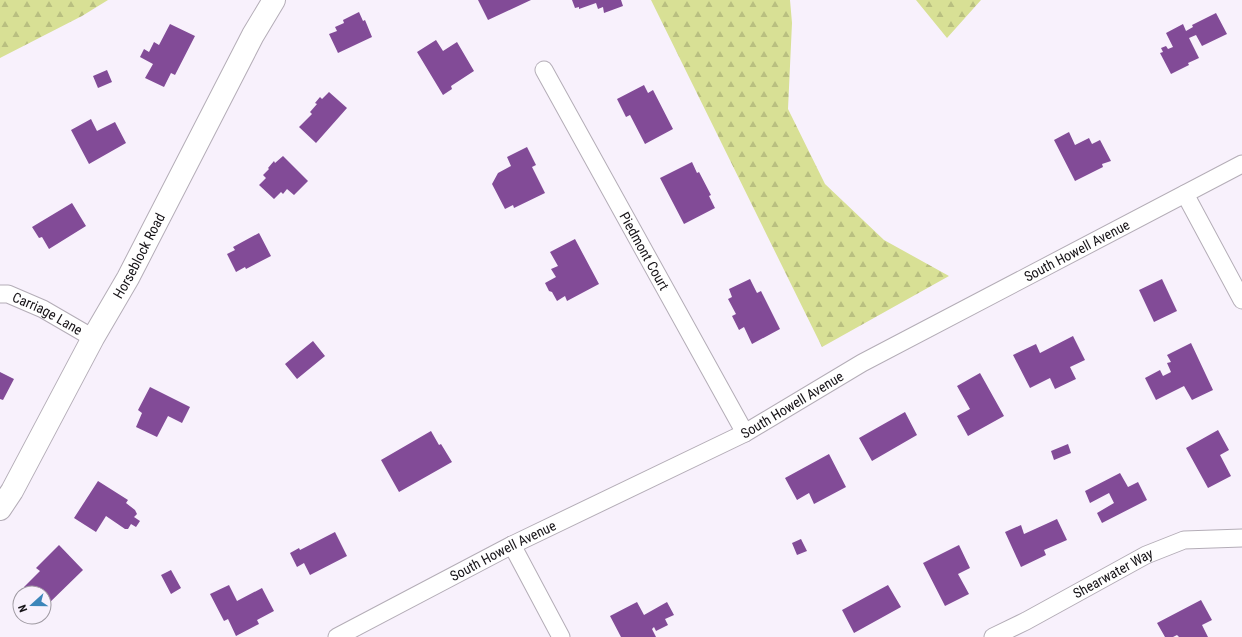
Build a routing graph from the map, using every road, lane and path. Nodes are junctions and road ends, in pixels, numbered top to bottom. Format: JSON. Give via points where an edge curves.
{"nodes":[{"id":1,"x":274,"y":0,"type":"edge"},
{"id":2,"x":544,"y":70,"type":"dead end"},
{"id":3,"x":1242,"y":164,"type":"edge"},
{"id":4,"x":1185,"y":194,"type":"junction"},
{"id":5,"x":0,"y":294,"type":"edge"},
{"id":6,"x":1242,"y":300,"type":"edge"},
{"id":7,"x":93,"y":338,"type":"junction"},
{"id":8,"x":746,"y":433,"type":"junction"},
{"id":9,"x":0,"y":509,"type":"edge"},
{"id":10,"x":1242,"y":538,"type":"edge"},
{"id":11,"x":512,"y":545,"type":"junction"},
{"id":12,"x":337,"y":637,"type":"edge"},
{"id":13,"x":561,"y":637,"type":"edge"},
{"id":14,"x":993,"y":637,"type":"edge"}],
"edges":[{"from":1,"to":7,"type":"street","name":"Horseblock Road","via":[[253,35],[128,278]]},
{"from":2,"to":8,"type":"street","name":"Piedmont Court"},
{"from":3,"to":4,"type":"street","name":"South Howell Avenue"},
{"from":4,"to":6,"type":"street"},
{"from":4,"to":8,"type":"street","name":"South Howell Avenue","via":[[862,363]]},
{"from":5,"to":7,"type":"street","name":"Carriage Lane","via":[[8,294],[43,309]]},
{"from":7,"to":9,"type":"street","name":"Horseblock Road"},
{"from":8,"to":11,"type":"street","name":"South Howell Avenue"},
{"from":10,"to":14,"type":"street","name":"Shearwater Way","via":[[1184,540],[1158,550]]},
{"from":11,"to":12,"type":"street","name":"South Howell Avenue"},
{"from":11,"to":13,"type":"street"}]}
